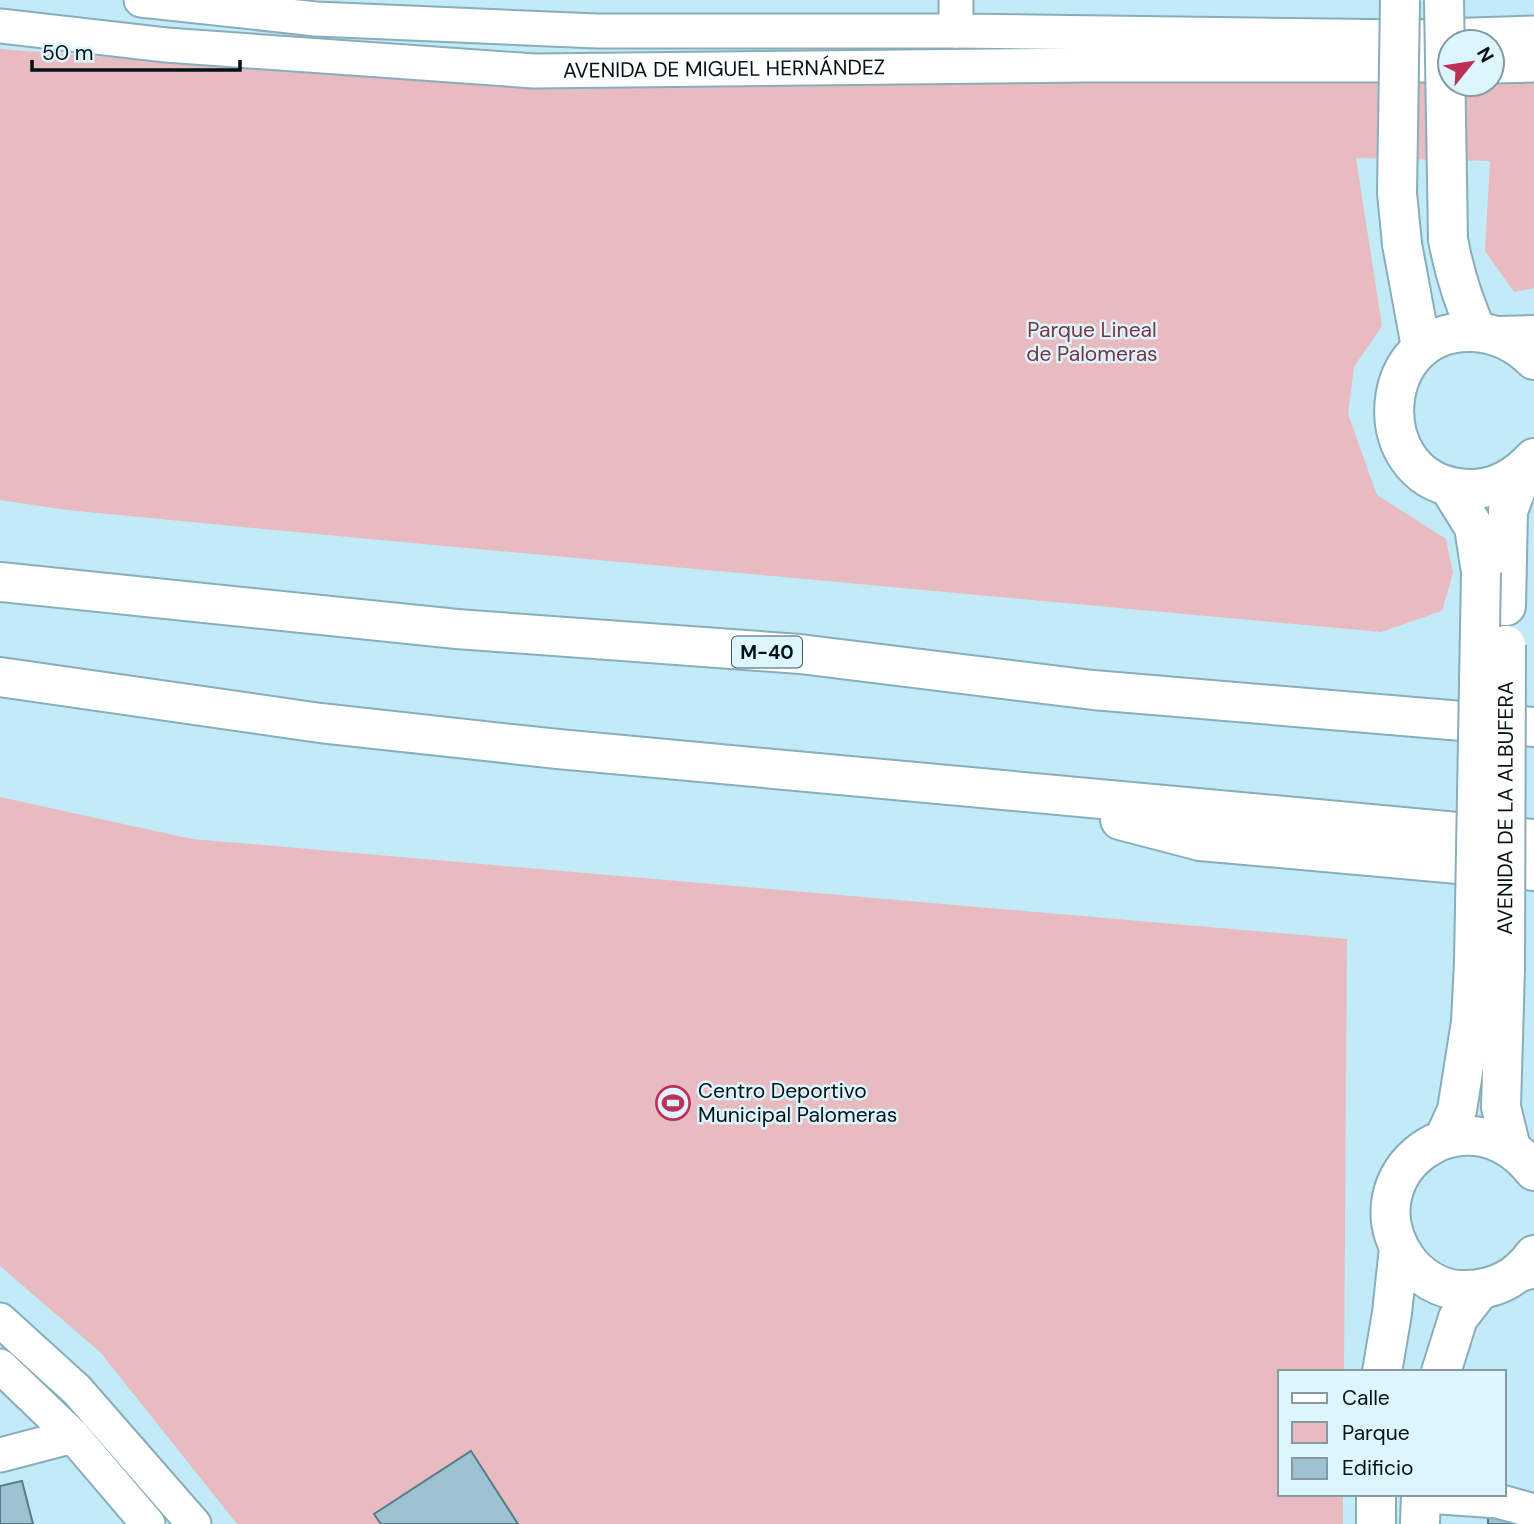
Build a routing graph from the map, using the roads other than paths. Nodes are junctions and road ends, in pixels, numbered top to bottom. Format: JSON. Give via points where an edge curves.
{"nodes":[{"id":1,"x":140,"y":0,"type":"edge"},
{"id":2,"x":1400,"y":0,"type":"edge"},
{"id":3,"x":1444,"y":0,"type":"edge"},
{"id":4,"x":458,"y":12,"type":"edge"},
{"id":5,"x":956,"y":15,"type":"edge"},
{"id":6,"x":0,"y":23,"type":"edge"},
{"id":7,"x":1534,"y":33,"type":"edge"},
{"id":8,"x":1436,"y":65,"type":"edge"},
{"id":9,"x":1534,"y":65,"type":"edge"},
{"id":10,"x":1506,"y":66,"type":"edge"},
{"id":11,"x":1503,"y":334,"type":"edge"},
{"id":12,"x":1421,"y":347,"type":"junction"},
{"id":13,"x":1534,"y":360,"type":"edge"},
{"id":14,"x":1528,"y":465,"type":"edge"},
{"id":15,"x":1449,"y":487,"type":"junction"},
{"id":16,"x":0,"y":582,"type":"edge"},
{"id":17,"x":0,"y":677,"type":"edge"},
{"id":18,"x":1093,"y":690,"type":"junction"},
{"id":19,"x":1534,"y":702,"type":"edge"},
{"id":20,"x":1534,"y":727,"type":"edge"},
{"id":21,"x":1003,"y":790,"type":"junction"},
{"id":22,"x":1534,"y":839,"type":"edge"},
{"id":23,"x":1534,"y":871,"type":"edge"},
{"id":24,"x":1489,"y":965,"type":"junction"},
{"id":25,"x":1444,"y":1139,"type":"junction"},
{"id":26,"x":1522,"y":1160,"type":"edge"},
{"id":27,"x":1399,"y":1248,"type":"junction"},
{"id":28,"x":1529,"y":1265,"type":"edge"},
{"id":29,"x":1479,"y":1290,"type":"junction"},
{"id":30,"x":0,"y":1320,"type":"edge"},
{"id":31,"x":0,"y":1366,"type":"edge"},
{"id":32,"x":1382,"y":1370,"type":"edge"},
{"id":33,"x":1442,"y":1370,"type":"edge"},
{"id":34,"x":73,"y":1436,"type":"junction"},
{"id":35,"x":0,"y":1455,"type":"edge"},
{"id":36,"x":1376,"y":1496,"type":"edge"},
{"id":37,"x":1432,"y":1507,"type":"edge"},
{"id":38,"x":1534,"y":1511,"type":"edge"},
{"id":39,"x":148,"y":1524,"type":"edge"},
{"id":40,"x":194,"y":1524,"type":"edge"},
{"id":41,"x":1376,"y":1524,"type":"edge"}],
"edges":[{"from":1,"to":4,"type":"street","name":"AVENIDA DE MIGUEL HERNÁNDEZ","via":[[316,19]]},
{"from":1,"to":6,"type":"street","name":"AVENIDA DE MIGUEL HERNÁNDEZ","via":[[113,23],[56,16]]},
{"from":2,"to":12,"type":"main road","bridge":true,"via":[[1397,193]]},
{"from":3,"to":11,"type":"main road","bridge":true,"via":[[1448,239],[1462,299]]},
{"from":4,"to":5,"type":"street","name":"AVENIDA DE MIGUEL HERNÁNDEZ","via":[[597,31]]},
{"from":5,"to":7,"type":"street","name":"AVENIDA DE MIGUEL HERNÁNDEZ","via":[[1412,37]]},
{"from":6,"to":8,"type":"street","name":"AVENIDA DE MIGUEL HERNÁNDEZ","via":[[175,46],[534,71]]},
{"from":9,"to":10,"type":"street"},
{"from":11,"to":12,"type":"main road","via":[[1454,331]]},
{"from":11,"to":13,"type":"main road"},
{"from":12,"to":15,"type":"main road","via":[[1405,366],[1393,418],[1399,441],[1413,463]]},
{"from":14,"to":15,"type":"main road","via":[[1487,488]]},
{"from":14,"to":24,"type":"main road","name":"AVENIDA DE LA ALBUFERA","bridge":true,"via":[[1508,511]]},
{"from":15,"to":24,"type":"main road","name":"AVENIDA DE LA ALBUFERA","bridge":true,"via":[[1474,527],[1481,572]]},
{"from":16,"to":18,"type":"main road","number":"M-40","via":[[457,629],[800,654]]},
{"from":17,"to":21,"type":"main road","via":[[320,723]]},
{"from":18,"to":19,"type":"main road"},
{"from":18,"to":20,"type":"main road","number":"M-40"},
{"from":21,"to":22,"type":"main road"},
{"from":21,"to":23,"type":"main road","via":[[1200,841]]},
{"from":24,"to":25,"type":"main road","name":"AVENIDA DE LA ALBUFERA","via":[[1471,1022],[1457,1110]]},
{"from":24,"to":26,"type":"main road","name":"AVENIDA DE LA ALBUFERA","via":[[1502,1107]]},
{"from":25,"to":26,"type":"main road","via":[[1479,1136],[1496,1140]]},
{"from":25,"to":27,"type":"main road","via":[[1424,1149],[1396,1183],[1392,1227]]},
{"from":27,"to":29,"type":"main road","via":[[1432,1282],[1455,1290]]},
{"from":27,"to":32,"type":"main road"},
{"from":28,"to":29,"type":"main road","via":[[1501,1284]]},
{"from":29,"to":33,"type":"main road","via":[[1458,1318]]},
{"from":30,"to":40,"type":"street","via":[[78,1390]]},
{"from":31,"to":34,"type":"street"},
{"from":34,"to":35,"type":"street"},
{"from":34,"to":39,"type":"street"},
{"from":36,"to":41,"type":"main road"},
{"from":37,"to":38,"type":"street","via":[[1498,1501]]}]}
